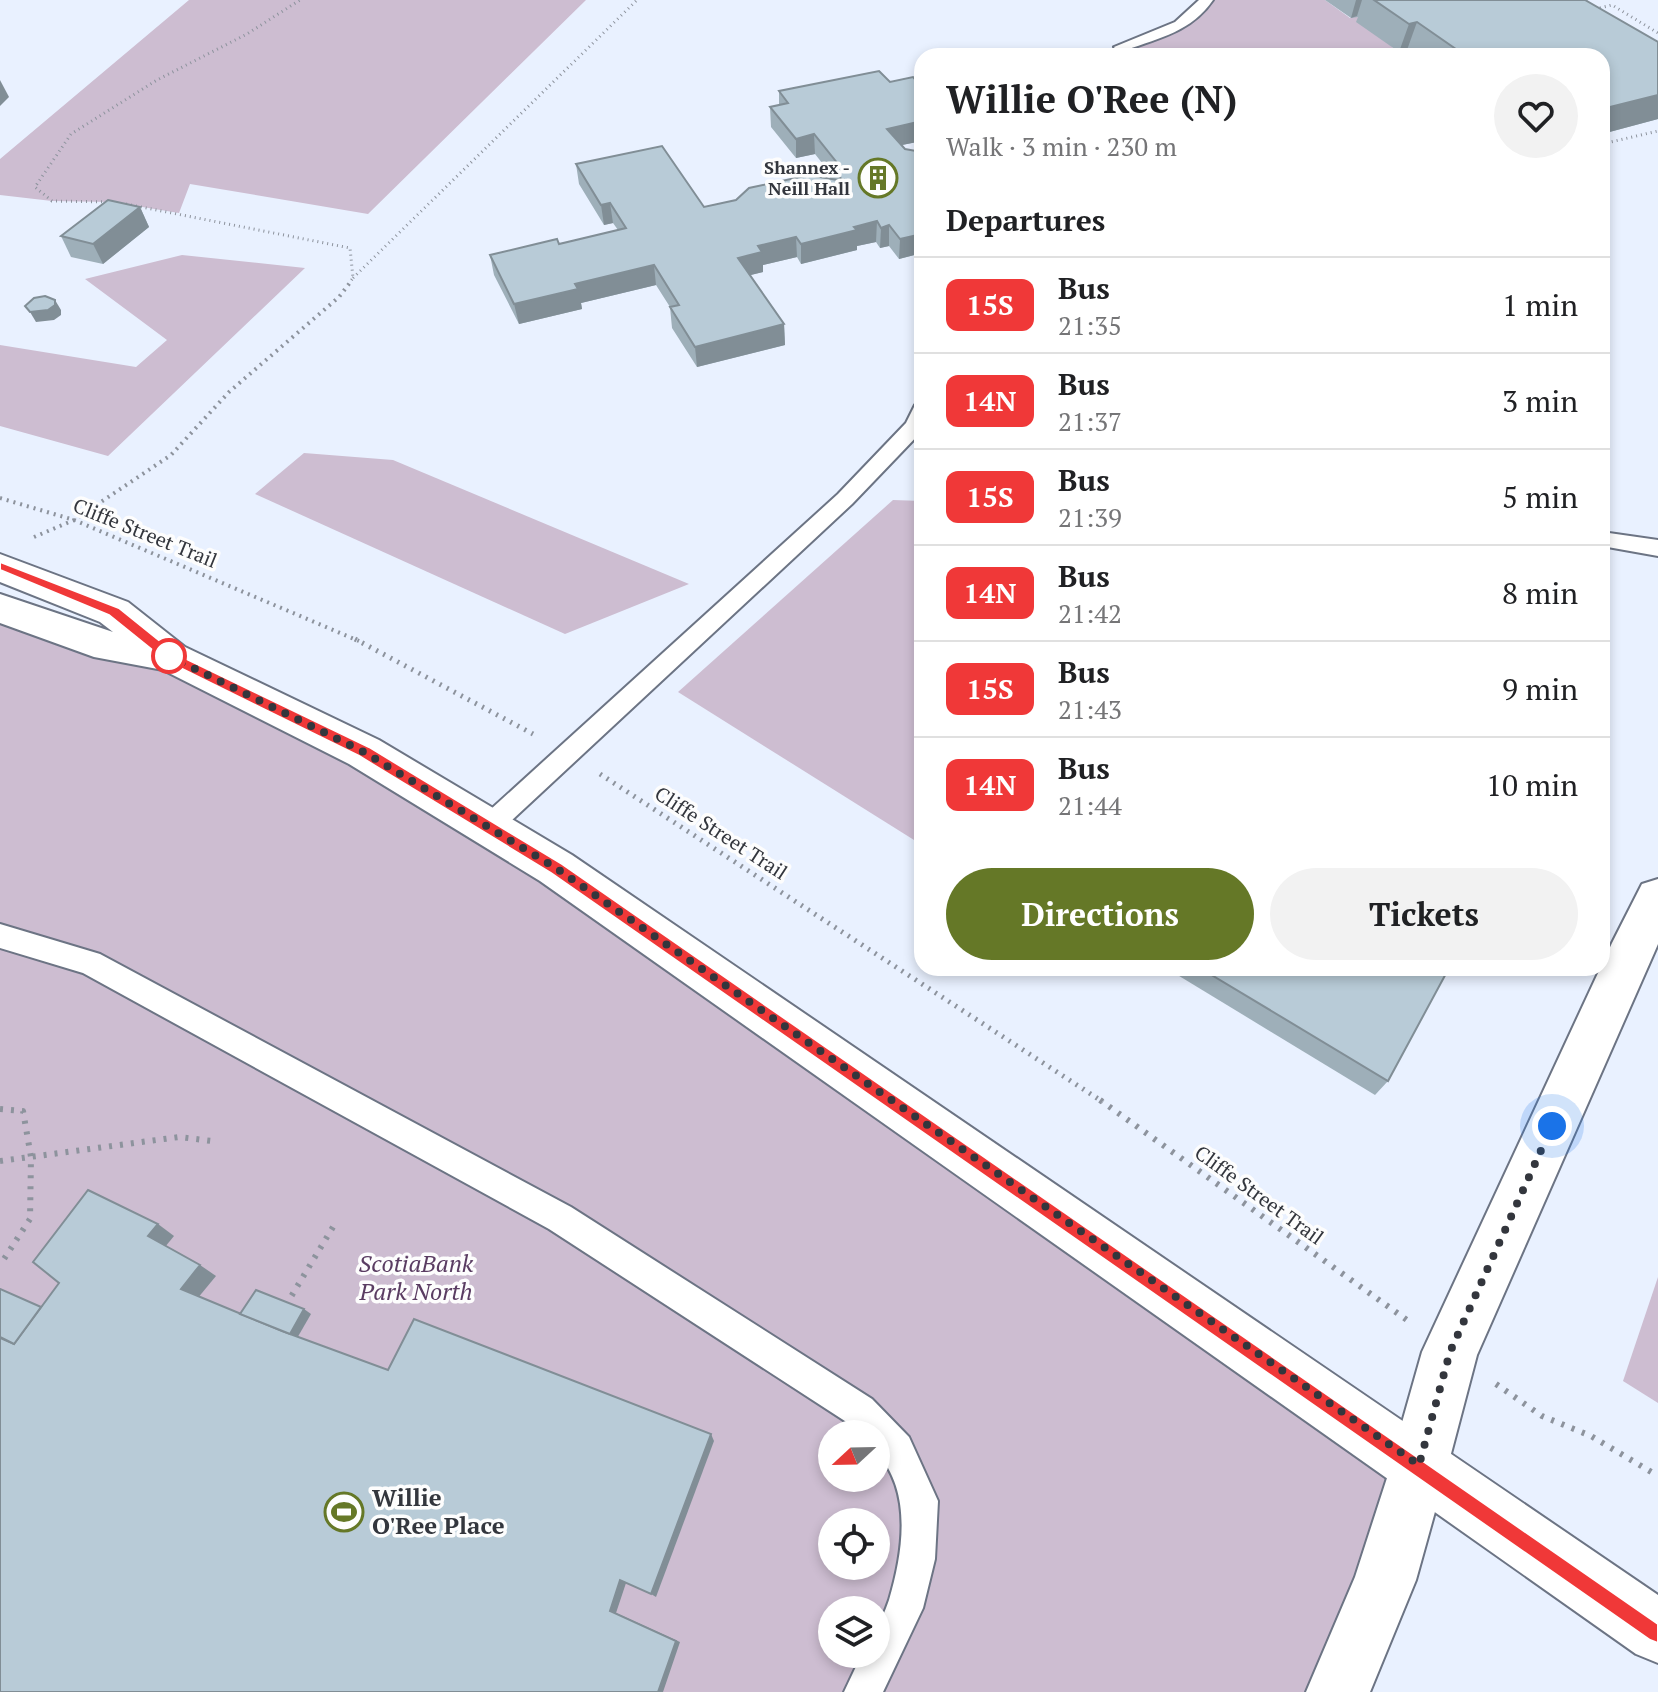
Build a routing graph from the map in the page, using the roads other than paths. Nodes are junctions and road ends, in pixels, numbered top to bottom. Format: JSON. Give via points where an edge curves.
{"nodes":[{"id":1,"x":1206,"y":0,"type":"edge"},
{"id":2,"x":1121,"y":47,"type":"dead end"},
{"id":3,"x":914,"y":427,"type":"edge"},
{"id":4,"x":1610,"y":540,"type":"edge"},
{"id":5,"x":1658,"y":548,"type":"edge"},
{"id":6,"x":0,"y":567,"type":"edge"},
{"id":7,"x":0,"y":608,"type":"edge"},
{"id":8,"x":171,"y":657,"type":"junction"},
{"id":9,"x":488,"y":827,"type":"junction"},
{"id":10,"x":1658,"y":898,"type":"edge"},
{"id":11,"x":0,"y":936,"type":"edge"},
{"id":12,"x":1419,"y":1465,"type":"junction"},
{"id":13,"x":1658,"y":1632,"type":"edge"},
{"id":14,"x":863,"y":1692,"type":"edge"},
{"id":15,"x":1338,"y":1692,"type":"edge"}],
"edges":[{"from":1,"to":2,"type":"lane","via":[[1199,14],[1180,25]]},
{"from":3,"to":9,"type":"lane","via":[[845,499]]},
{"from":4,"to":5,"type":"lane"},
{"from":6,"to":8,"type":"main road","via":[[114,612]]},
{"from":7,"to":8,"type":"main road","via":[[94,643]]},
{"from":8,"to":9,"type":"main road","via":[[364,752]]},
{"from":9,"to":12,"type":"main road","via":[[556,868]]},
{"from":10,"to":12,"type":"main road","via":[[1450,1352]]},
{"from":11,"to":14,"type":"lane","via":[[90,963],[560,1218],[860,1411],[897,1449],[920,1501],[917,1559],[905,1608]]},
{"from":12,"to":13,"type":"main road"},
{"from":12,"to":15,"type":"main road","via":[[1385,1580]]}]}
